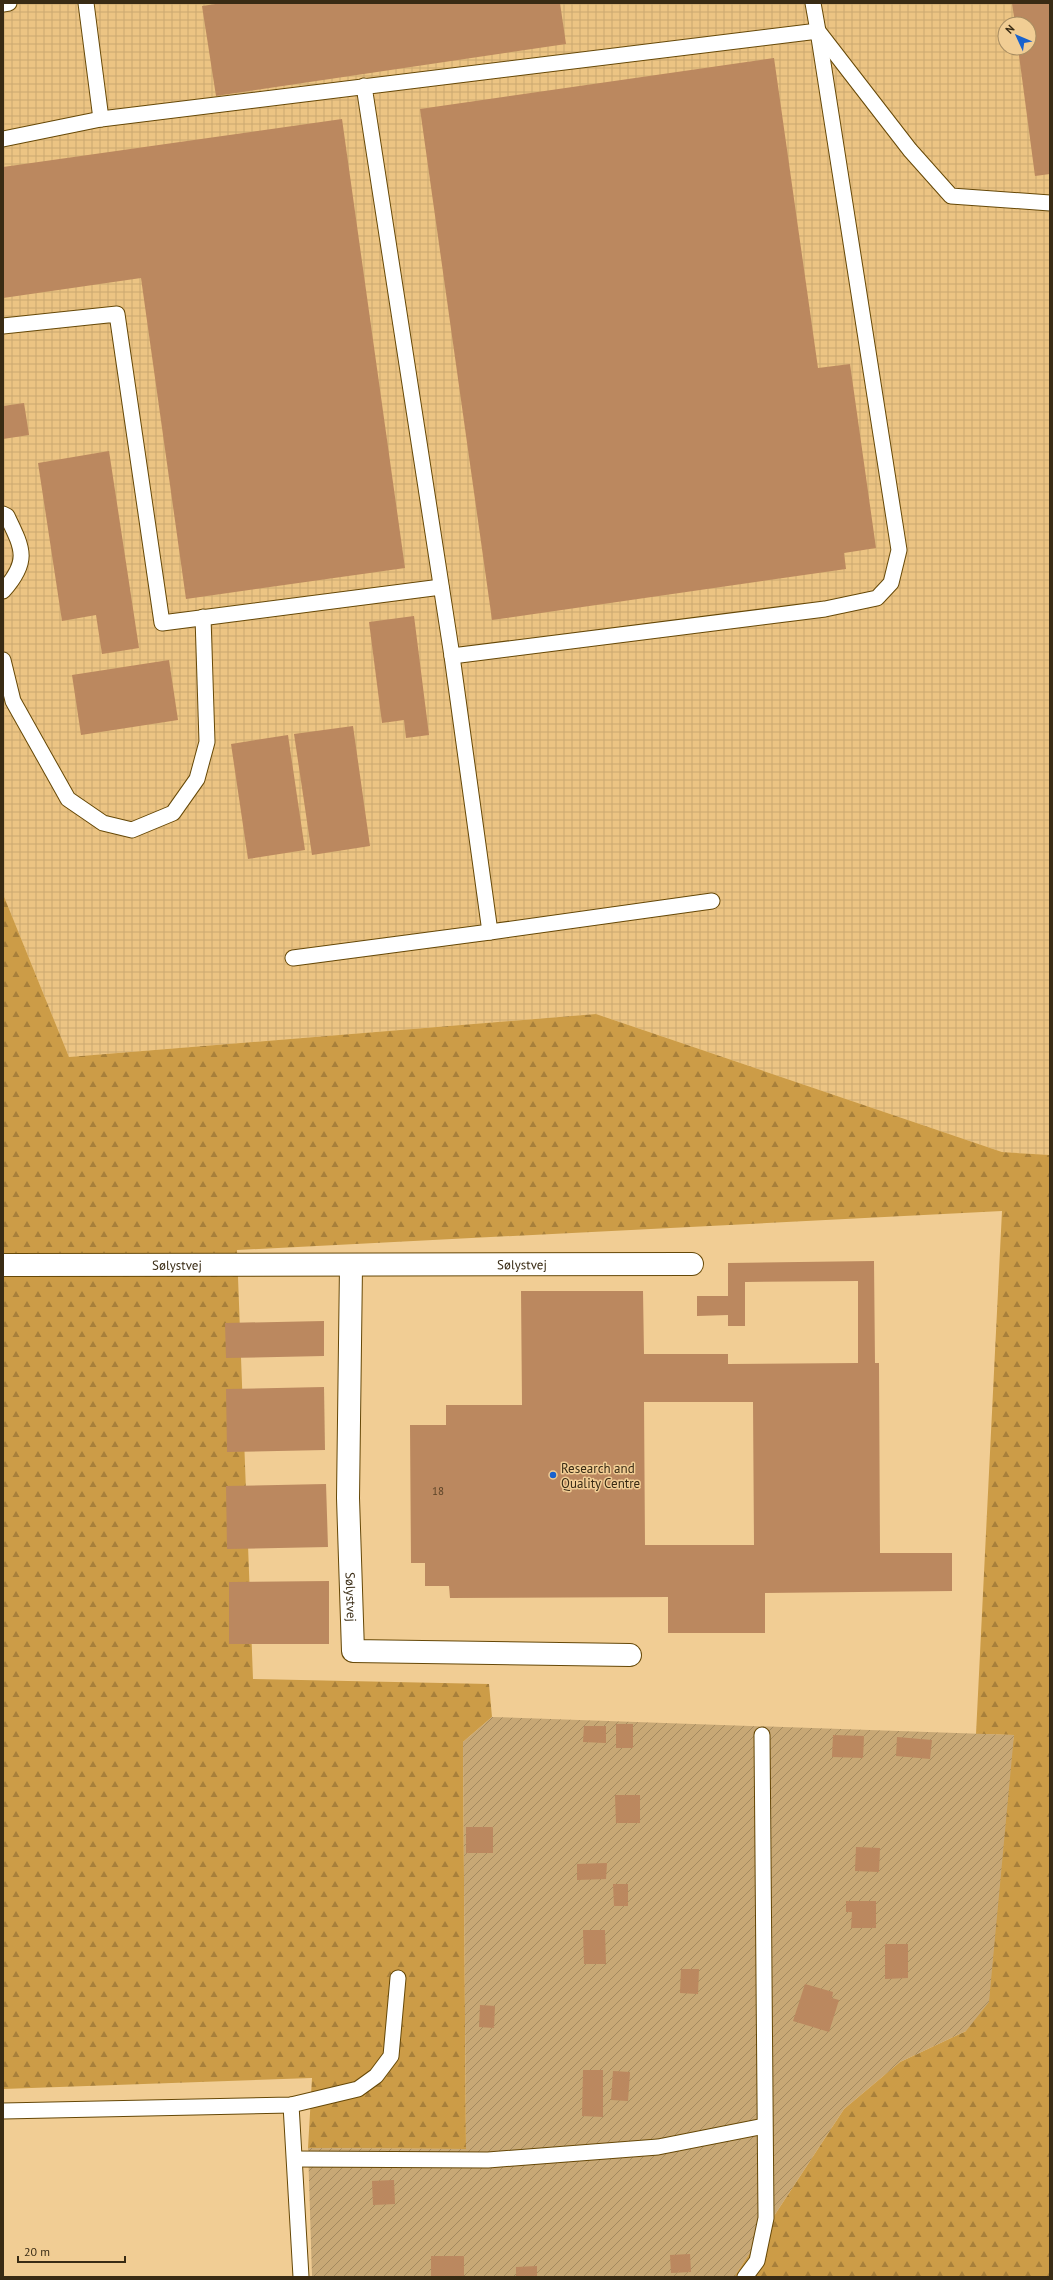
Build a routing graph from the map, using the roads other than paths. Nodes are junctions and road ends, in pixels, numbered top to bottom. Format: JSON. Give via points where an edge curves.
{"nodes":[{"id":1,"x":9,"y":3,"type":"edge"},
{"id":2,"x":86,"y":3,"type":"edge"},
{"id":3,"x":813,"y":3,"type":"edge"},
{"id":4,"x":3,"y":4,"type":"edge"},
{"id":5,"x":818,"y":31,"type":"junction"},
{"id":6,"x":364,"y":86,"type":"junction"},
{"id":7,"x":102,"y":119,"type":"junction"},
{"id":8,"x":3,"y":139,"type":"edge"},
{"id":9,"x":1050,"y":203,"type":"edge"},
{"id":10,"x":3,"y":326,"type":"edge"},
{"id":11,"x":3,"y":514,"type":"edge"},
{"id":12,"x":441,"y":587,"type":"junction"},
{"id":13,"x":3,"y":591,"type":"edge"},
{"id":14,"x":203,"y":618,"type":"junction"},
{"id":15,"x":452,"y":656,"type":"junction"},
{"id":16,"x":3,"y":660,"type":"edge"},
{"id":17,"x":712,"y":901,"type":"dead end"},
{"id":18,"x":490,"y":932,"type":"junction"},
{"id":19,"x":293,"y":958,"type":"dead end"},
{"id":20,"x":692,"y":1264,"type":"dead end"},
{"id":21,"x":3,"y":1265,"type":"edge"},
{"id":22,"x":351,"y":1266,"type":"junction"},
{"id":23,"x":630,"y":1654,"type":"dead end"},
{"id":24,"x":762,"y":1735,"type":"dead end"},
{"id":25,"x":398,"y":1978,"type":"dead end"},
{"id":26,"x":291,"y":2105,"type":"junction"},
{"id":27,"x":3,"y":2110,"type":"edge"},
{"id":28,"x":764,"y":2126,"type":"junction"},
{"id":29,"x":295,"y":2159,"type":"junction"},
{"id":30,"x":301,"y":2277,"type":"edge"},
{"id":31,"x":745,"y":2277,"type":"edge"}],
"edges":[{"from":1,"to":4,"type":"lane"},
{"from":2,"to":7,"type":"lane"},
{"from":3,"to":5,"type":"lane"},
{"from":5,"to":6,"type":"lane"},
{"from":5,"to":9,"type":"lane","via":[[910,150],[951,196]]},
{"from":5,"to":15,"type":"lane","via":[[899,550],[891,583],[876,598],[825,609]]},
{"from":6,"to":7,"type":"lane"},
{"from":6,"to":12,"type":"lane"},
{"from":7,"to":8,"type":"lane"},
{"from":10,"to":14,"type":"lane","via":[[117,314],[162,623]]},
{"from":11,"to":13,"type":"lane","via":[[7,516],[22,547],[17,575]]},
{"from":12,"to":14,"type":"lane"},
{"from":12,"to":15,"type":"lane"},
{"from":14,"to":16,"type":"lane","via":[[207,742],[197,779],[173,813],[132,830],[104,823],[68,799],[13,701]]},
{"from":15,"to":18,"type":"lane"},
{"from":17,"to":18,"type":"lane"},
{"from":18,"to":19,"type":"lane"},
{"from":20,"to":22,"type":"street","name":"Sølystvej"},
{"from":21,"to":22,"type":"street","name":"Sølystvej"},
{"from":22,"to":23,"type":"street","name":"Sølystvej","via":[[348,1498],[353,1651]]},
{"from":24,"to":28,"type":"lane"},
{"from":25,"to":26,"type":"lane","via":[[391,2056],[376,2076],[358,2089]]},
{"from":26,"to":27,"type":"lane"},
{"from":26,"to":29,"type":"lane"},
{"from":28,"to":29,"type":"lane","via":[[658,2147],[488,2160]]},
{"from":28,"to":31,"type":"lane","via":[[766,2218],[757,2261]]},
{"from":29,"to":30,"type":"lane"}]}
